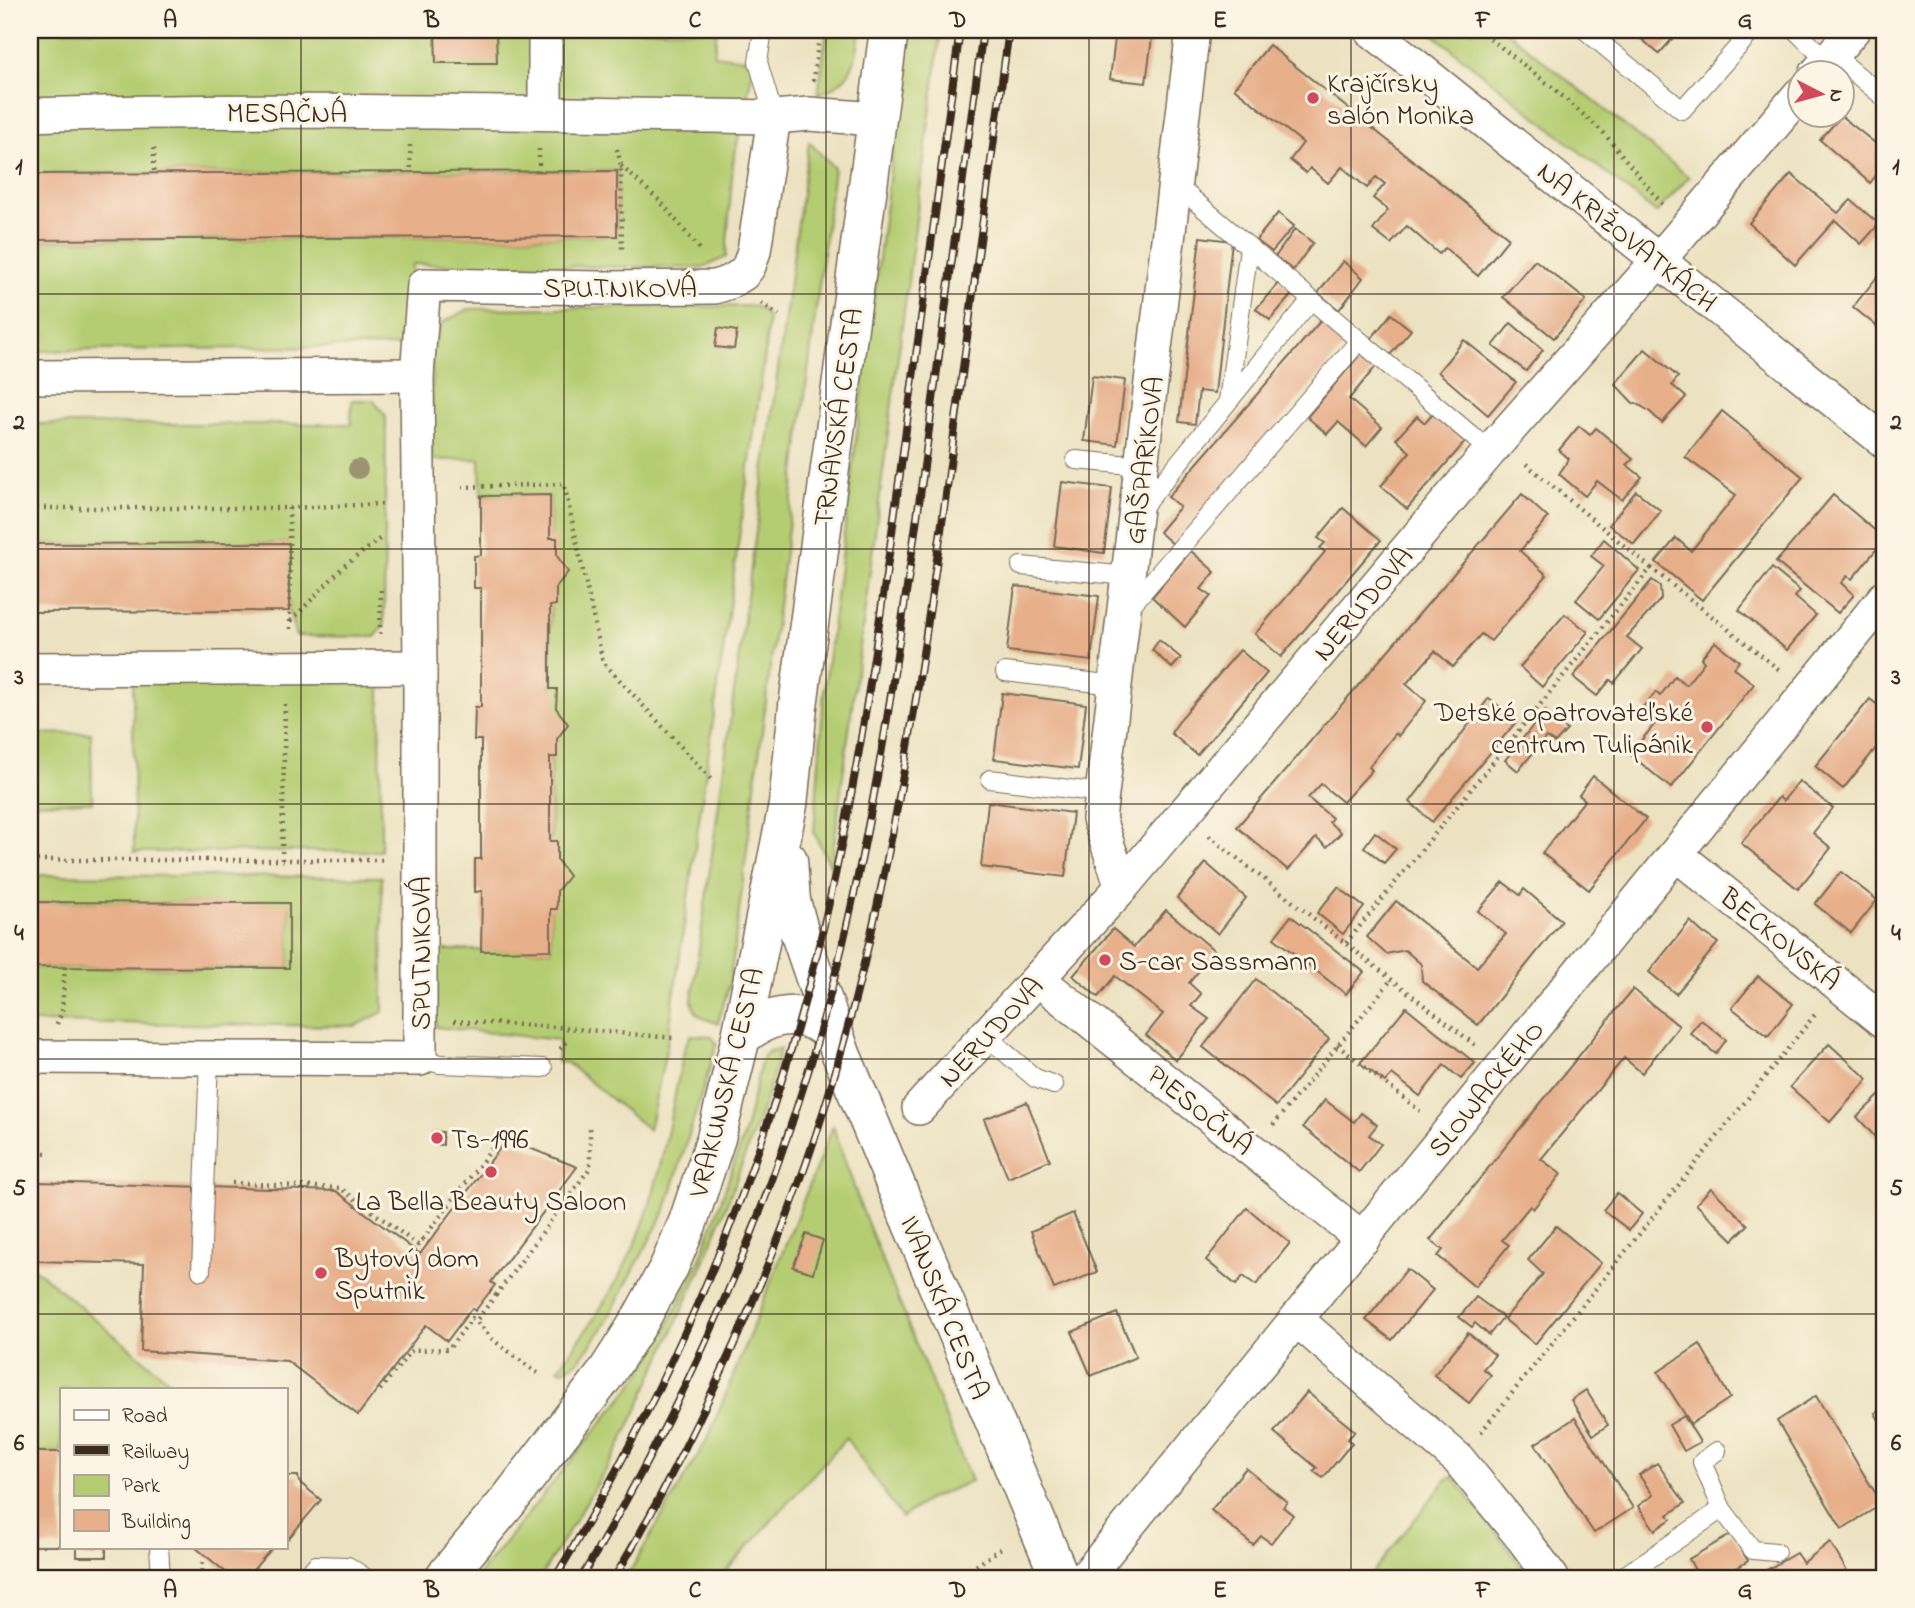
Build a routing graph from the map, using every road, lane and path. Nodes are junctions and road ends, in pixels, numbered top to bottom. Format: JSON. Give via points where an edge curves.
{"nodes":[{"id":1,"x":132,"y":30,"type":"edge"},
{"id":2,"x":545,"y":30,"type":"edge"},
{"id":3,"x":763,"y":30,"type":"edge"},
{"id":4,"x":820,"y":30,"type":"edge"},
{"id":5,"x":889,"y":30,"type":"edge"},
{"id":6,"x":1193,"y":30,"type":"edge"},
{"id":7,"x":1371,"y":30,"type":"edge"},
{"id":8,"x":1479,"y":30,"type":"edge"},
{"id":9,"x":1585,"y":30,"type":"edge"},
{"id":10,"x":1754,"y":30,"type":"edge"},
{"id":11,"x":1795,"y":30,"type":"edge"},
{"id":12,"x":132,"y":40,"type":"dead end"},
{"id":13,"x":1832,"y":54,"type":"edge"},
{"id":14,"x":1885,"y":97,"type":"edge"},
{"id":15,"x":1786,"y":110,"type":"edge"},
{"id":16,"x":545,"y":113,"type":"junction"},
{"id":17,"x":606,"y":114,"type":"junction"},
{"id":18,"x":809,"y":114,"type":"junction"},
{"id":19,"x":30,"y":115,"type":"edge"},
{"id":20,"x":774,"y":117,"type":"junction"},
{"id":21,"x":877,"y":119,"type":"junction"},
{"id":22,"x":621,"y":166,"type":"junction"},
{"id":23,"x":1176,"y":185,"type":"junction"},
{"id":24,"x":1667,"y":210,"type":"dead end"},
{"id":25,"x":1249,"y":248,"type":"junction"},
{"id":26,"x":622,"y":253,"type":"dead end"},
{"id":27,"x":1658,"y":261,"type":"junction"},
{"id":28,"x":730,"y":282,"type":"junction"},
{"id":29,"x":1311,"y":300,"type":"junction"},
{"id":30,"x":779,"y":315,"type":"dead end"},
{"id":31,"x":1359,"y":341,"type":"junction"},
{"id":32,"x":417,"y":375,"type":"junction"},
{"id":33,"x":30,"y":377,"type":"edge"},
{"id":34,"x":1228,"y":401,"type":"junction"},
{"id":35,"x":1885,"y":442,"type":"edge"},
{"id":36,"x":1495,"y":446,"type":"junction"},
{"id":37,"x":1076,"y":460,"type":"dead end"},
{"id":38,"x":1142,"y":466,"type":"junction"},
{"id":39,"x":462,"y":487,"type":"dead end"},
{"id":40,"x":418,"y":493,"type":"junction"},
{"id":41,"x":30,"y":508,"type":"edge"},
{"id":42,"x":289,"y":508,"type":"junction"},
{"id":43,"x":1136,"y":514,"type":"junction"},
{"id":44,"x":382,"y":537,"type":"dead end"},
{"id":45,"x":1021,"y":566,"type":"dead end"},
{"id":46,"x":1651,"y":568,"type":"junction"},
{"id":47,"x":1129,"y":576,"type":"junction"},
{"id":48,"x":1885,"y":597,"type":"edge"},
{"id":49,"x":1124,"y":615,"type":"junction"},
{"id":50,"x":291,"y":622,"type":"junction"},
{"id":51,"x":288,"y":655,"type":"junction"},
{"id":52,"x":420,"y":667,"type":"junction"},
{"id":53,"x":30,"y":669,"type":"edge"},
{"id":54,"x":1005,"y":672,"type":"dead end"},
{"id":55,"x":1793,"y":680,"type":"dead end"},
{"id":56,"x":1115,"y":685,"type":"junction"},
{"id":57,"x":711,"y":779,"type":"dead end"},
{"id":58,"x":990,"y":779,"type":"dead end"},
{"id":59,"x":1102,"y":793,"type":"junction"},
{"id":60,"x":788,"y":805,"type":"junction"},
{"id":61,"x":1183,"y":815,"type":"junction"},
{"id":62,"x":382,"y":846,"type":"dead end"},
{"id":63,"x":1676,"y":854,"type":"junction"},
{"id":64,"x":30,"y":860,"type":"edge"},
{"id":65,"x":282,"y":860,"type":"junction"},
{"id":66,"x":382,"y":860,"type":"junction"},
{"id":67,"x":383,"y":873,"type":"dead end"},
{"id":68,"x":1122,"y":887,"type":"junction"},
{"id":69,"x":1346,"y":943,"type":"junction"},
{"id":70,"x":65,"y":967,"type":"dead end"},
{"id":71,"x":1039,"y":980,"type":"junction"},
{"id":72,"x":1391,"y":980,"type":"junction"},
{"id":73,"x":1840,"y":984,"type":"junction"},
{"id":74,"x":421,"y":1019,"type":"junction"},
{"id":75,"x":1885,"y":1022,"type":"edge"},
{"id":76,"x":985,"y":1035,"type":"junction"},
{"id":77,"x":834,"y":1036,"type":"junction"},
{"id":78,"x":741,"y":1037,"type":"junction"},
{"id":79,"x":673,"y":1038,"type":"dead end"},
{"id":80,"x":1336,"y":1045,"type":"junction"},
{"id":81,"x":41,"y":1046,"type":"edge"},
{"id":82,"x":209,"y":1058,"type":"junction"},
{"id":83,"x":420,"y":1059,"type":"junction"},
{"id":84,"x":1503,"y":1067,"type":"junction"},
{"id":85,"x":543,"y":1068,"type":"dead end"},
{"id":86,"x":1054,"y":1085,"type":"dead end"},
{"id":87,"x":919,"y":1108,"type":"dead end"},
{"id":88,"x":590,"y":1128,"type":"dead end"},
{"id":89,"x":507,"y":1129,"type":"dead end"},
{"id":90,"x":1448,"y":1134,"type":"junction"},
{"id":91,"x":1253,"y":1151,"type":"junction"},
{"id":92,"x":30,"y":1153,"type":"edge"},
{"id":93,"x":50,"y":1153,"type":"dead end"},
{"id":94,"x":204,"y":1182,"type":"junction"},
{"id":95,"x":423,"y":1239,"type":"junction"},
{"id":96,"x":1363,"y":1239,"type":"junction"},
{"id":97,"x":429,"y":1244,"type":"dead end"},
{"id":98,"x":201,"y":1271,"type":"dead end"},
{"id":99,"x":490,"y":1291,"type":"dead end"},
{"id":100,"x":496,"y":1295,"type":"junction"},
{"id":101,"x":1297,"y":1320,"type":"junction"},
{"id":102,"x":476,"y":1321,"type":"junction"},
{"id":103,"x":540,"y":1375,"type":"dead end"},
{"id":104,"x":380,"y":1390,"type":"dead end"},
{"id":105,"x":1717,"y":1451,"type":"dead end"},
{"id":106,"x":1458,"y":1459,"type":"junction"},
{"id":107,"x":1722,"y":1509,"type":"junction"},
{"id":108,"x":159,"y":1548,"type":"edge"},
{"id":109,"x":1001,"y":1548,"type":"dead end"},
{"id":110,"x":1776,"y":1552,"type":"dead end"},
{"id":111,"x":203,"y":1559,"type":"dead end"},
{"id":112,"x":161,"y":1578,"type":"edge"},
{"id":113,"x":201,"y":1578,"type":"edge"},
{"id":114,"x":305,"y":1578,"type":"edge"},
{"id":115,"x":366,"y":1578,"type":"edge"},
{"id":116,"x":444,"y":1578,"type":"edge"},
{"id":117,"x":959,"y":1578,"type":"edge"},
{"id":118,"x":1060,"y":1578,"type":"edge"},
{"id":119,"x":1084,"y":1578,"type":"edge"},
{"id":120,"x":1552,"y":1578,"type":"edge"},
{"id":121,"x":1621,"y":1578,"type":"edge"}],
"edges":[{"from":1,"to":12,"type":"path"},
{"from":2,"to":16,"type":"street"},
{"from":3,"to":20,"type":"lane","via":[[758,62]]},
{"from":4,"to":18,"type":"path"},
{"from":5,"to":21,"type":"main road","name":"TRNAVSKÁ CESTA"},
{"from":6,"to":23,"type":"street","name":"GAŠPARÍKOVA"},
{"from":7,"to":27,"type":"street","name":"NA KRIŽOVATKÁCH"},
{"from":8,"to":24,"type":"path","via":[[1603,132]]},
{"from":9,"to":10,"type":"lane","via":[[1682,110]]},
{"from":11,"to":13,"type":"lane"},
{"from":13,"to":14,"type":"lane"},
{"from":15,"to":27,"type":"street","name":"NERUDOVA"},
{"from":16,"to":17,"type":"street","name":"MESAČNÁ"},
{"from":16,"to":19,"type":"street","name":"MESAČNÁ"},
{"from":17,"to":20,"type":"street","name":"MESAČNÁ"},
{"from":17,"to":22,"type":"path"},
{"from":18,"to":20,"type":"street","name":"MESAČNÁ"},
{"from":18,"to":21,"type":"street","name":"MESAČNÁ"},
{"from":20,"to":28,"type":"street","name":"SPUTNIKOVÁ","via":[[752,259],[743,274]]},
{"from":21,"to":60,"type":"main road","name":"TRNAVSKÁ CESTA"},
{"from":22,"to":26,"type":"path"},
{"from":22,"to":28,"type":"path","via":[[660,201]]},
{"from":23,"to":25,"type":"lane"},
{"from":23,"to":38,"type":"street","name":"GAŠPARÍKOVA"},
{"from":25,"to":29,"type":"lane"},
{"from":25,"to":34,"type":"lane"},
{"from":27,"to":35,"type":"street","name":"NA KRIŽOVATKÁCH"},
{"from":27,"to":36,"type":"street","name":"NERUDOVA"},
{"from":28,"to":30,"type":"path"},
{"from":28,"to":32,"type":"street","name":"SPUTNIKOVÁ","via":[[715,287],[424,285]]},
{"from":29,"to":31,"type":"lane"},
{"from":29,"to":34,"type":"lane"},
{"from":31,"to":36,"type":"lane"},
{"from":31,"to":49,"type":"lane"},
{"from":32,"to":33,"type":"street"},
{"from":32,"to":40,"type":"street","name":"SPUTNIKOVÁ"},
{"from":34,"to":43,"type":"lane"},
{"from":36,"to":46,"type":"path"},
{"from":36,"to":61,"type":"street","name":"NERUDOVA"},
{"from":37,"to":38,"type":"lane"},
{"from":38,"to":43,"type":"street","name":"GAŠPARÍKOVA"},
{"from":39,"to":57,"type":"path","via":[[564,484],[603,662]]},
{"from":40,"to":42,"type":"path","via":[[382,505]]},
{"from":40,"to":52,"type":"street","name":"SPUTNIKOVÁ"},
{"from":41,"to":42,"type":"path"},
{"from":42,"to":50,"type":"path"},
{"from":43,"to":47,"type":"street","name":"GAŠPARÍKOVA"},
{"from":44,"to":50,"type":"path","via":[[343,567]]},
{"from":45,"to":47,"type":"lane"},
{"from":46,"to":55,"type":"path"},
{"from":46,"to":69,"type":"path"},
{"from":47,"to":49,"type":"street","name":"GAŠPARÍKOVA"},
{"from":48,"to":63,"type":"street","name":"SLOWACKÉHO"},
{"from":49,"to":56,"type":"street","name":"GAŠPARÍKOVA"},
{"from":50,"to":51,"type":"path"},
{"from":51,"to":52,"type":"street"},
{"from":51,"to":53,"type":"street"},
{"from":51,"to":65,"type":"path"},
{"from":52,"to":74,"type":"street","name":"SPUTNIKOVÁ"},
{"from":54,"to":56,"type":"lane"},
{"from":56,"to":59,"type":"street","name":"GAŠPARÍKOVA"},
{"from":58,"to":59,"type":"lane"},
{"from":59,"to":68,"type":"street","name":"GAŠPARÍKOVA","via":[[1100,819]]},
{"from":60,"to":77,"type":"main road","name":"IVANSKÁ CESTA","via":[[792,901]]},
{"from":60,"to":78,"type":"main road","name":"VRAKUNSKÁ CESTA"},
{"from":61,"to":68,"type":"street","name":"NERUDOVA"},
{"from":61,"to":69,"type":"path"},
{"from":62,"to":66,"type":"path"},
{"from":63,"to":73,"type":"street","name":"BECKOVSKÁ"},
{"from":63,"to":84,"type":"street","name":"SLOWACKÉHO"},
{"from":64,"to":65,"type":"path"},
{"from":65,"to":66,"type":"path"},
{"from":66,"to":67,"type":"path"},
{"from":68,"to":71,"type":"street","name":"NERUDOVA"},
{"from":69,"to":72,"type":"path"},
{"from":70,"to":81,"type":"path","via":[[62,1012]]},
{"from":71,"to":76,"type":"street","name":"NERUDOVA"},
{"from":71,"to":91,"type":"street","name":"PIESOČNÁ"},
{"from":72,"to":80,"type":"path"},
{"from":72,"to":84,"type":"path"},
{"from":73,"to":75,"type":"street","name":"BECKOVSKÁ"},
{"from":73,"to":106,"type":"path"},
{"from":74,"to":79,"type":"path"},
{"from":74,"to":83,"type":"street","name":"SPUTNIKOVÁ"},
{"from":76,"to":86,"type":"lane","via":[[1035,1078]]},
{"from":76,"to":87,"type":"street","name":"NERUDOVA"},
{"from":77,"to":78,"type":"main road","via":[[822,1024],[785,1016],[753,1026]]},
{"from":77,"to":118,"type":"main road","name":"IVANSKÁ CESTA"},
{"from":78,"to":116,"type":"main road","name":"VRAKUNSKÁ CESTA","via":[[729,1092],[688,1223],[639,1322],[605,1375]]},
{"from":80,"to":90,"type":"path"},
{"from":80,"to":91,"type":"path"},
{"from":81,"to":82,"type":"street","name":"SPUTNIKOVÁ"},
{"from":82,"to":83,"type":"street","name":"SPUTNIKOVÁ"},
{"from":82,"to":94,"type":"lane"},
{"from":83,"to":85,"type":"lane","via":[[440,1064]]},
{"from":84,"to":90,"type":"street","name":"SLOWACKÉHO"},
{"from":88,"to":100,"type":"path","via":[[590,1168]]},
{"from":89,"to":95,"type":"path"},
{"from":90,"to":96,"type":"street","name":"SLOWACKÉHO"},
{"from":91,"to":96,"type":"street","name":"PIESOČNÁ"},
{"from":92,"to":93,"type":"path"},
{"from":94,"to":95,"type":"path","via":[[341,1188],[418,1245]]},
{"from":94,"to":98,"type":"lane"},
{"from":95,"to":97,"type":"path"},
{"from":96,"to":101,"type":"street","name":"SLOWACKÉHO"},
{"from":99,"to":100,"type":"path"},
{"from":100,"to":102,"type":"path"},
{"from":101,"to":106,"type":"street"},
{"from":101,"to":119,"type":"street","name":"SLOWACKÉHO"},
{"from":102,"to":103,"type":"path","via":[[492,1340]]},
{"from":102,"to":104,"type":"path","via":[[472,1318],[449,1349],[412,1350]]},
{"from":105,"to":107,"type":"lane","via":[[1702,1462]]},
{"from":106,"to":120,"type":"street"},
{"from":107,"to":110,"type":"lane","via":[[1753,1550]]},
{"from":107,"to":121,"type":"lane"},
{"from":108,"to":112,"type":"lane"},
{"from":109,"to":117,"type":"path"},
{"from":111,"to":113,"type":"path"},
{"from":114,"to":115,"type":"lane","via":[[316,1565],[348,1566]]}]}
